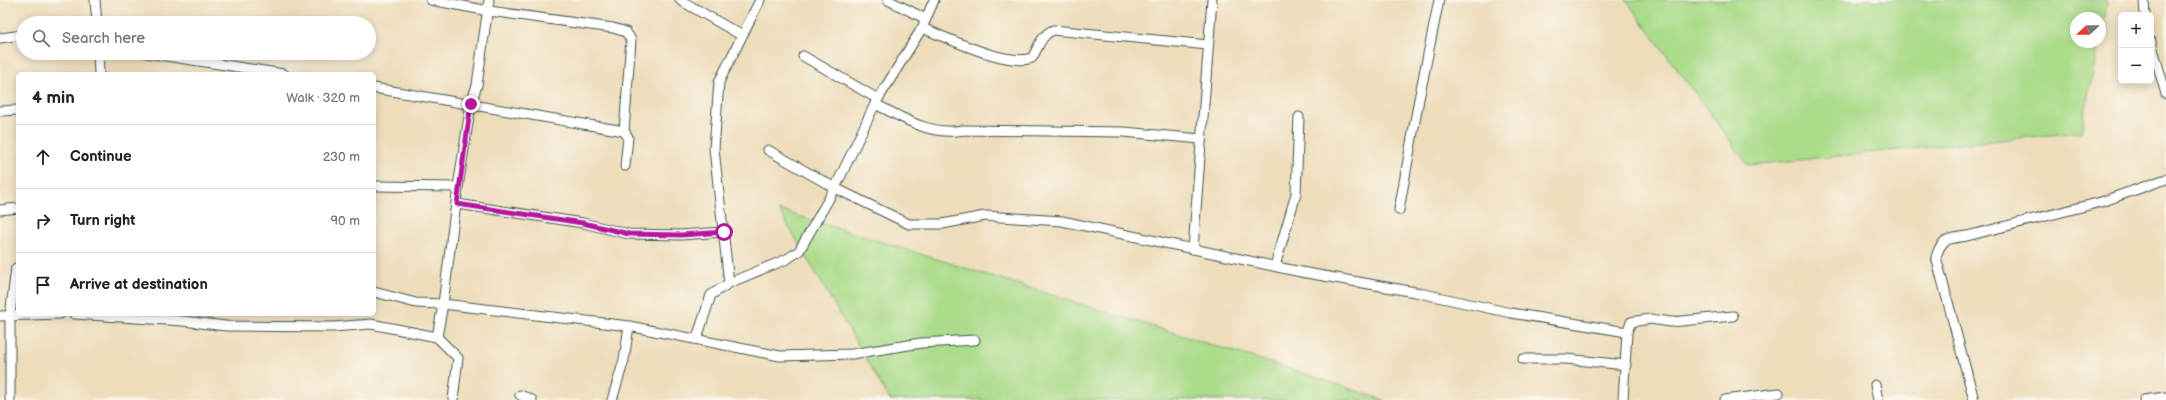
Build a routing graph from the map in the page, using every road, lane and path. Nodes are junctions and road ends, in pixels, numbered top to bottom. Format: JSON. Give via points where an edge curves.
{"nodes":[{"id":1,"x":95,"y":0,"type":"edge"},
{"id":2,"x":431,"y":0,"type":"edge"},
{"id":3,"x":489,"y":0,"type":"edge"},
{"id":4,"x":680,"y":0,"type":"edge"},
{"id":5,"x":760,"y":0,"type":"edge"},
{"id":6,"x":888,"y":0,"type":"edge"},
{"id":7,"x":934,"y":0,"type":"edge"},
{"id":8,"x":1212,"y":0,"type":"edge"},
{"id":9,"x":1439,"y":0,"type":"edge"},
{"id":10,"x":2144,"y":0,"type":"edge"},
{"id":11,"x":488,"y":11,"type":"junction"},
{"id":12,"x":2145,"y":12,"type":"edge"},
{"id":13,"x":96,"y":16,"type":"edge"},
{"id":14,"x":924,"y":24,"type":"junction"},
{"id":15,"x":741,"y":35,"type":"junction"},
{"id":16,"x":16,"y":36,"type":"edge"},
{"id":17,"x":0,"y":38,"type":"edge"},
{"id":18,"x":1208,"y":45,"type":"junction"},
{"id":19,"x":2153,"y":48,"type":"edge"},
{"id":20,"x":803,"y":56,"type":"dead end"},
{"id":21,"x":98,"y":60,"type":"edge"},
{"id":22,"x":192,"y":60,"type":"edge"},
{"id":23,"x":99,"y":72,"type":"edge"},
{"id":24,"x":271,"y":72,"type":"edge"},
{"id":25,"x":376,"y":88,"type":"edge"},
{"id":26,"x":2166,"y":94,"type":"edge"},
{"id":27,"x":876,"y":101,"type":"junction"},
{"id":28,"x":471,"y":104,"type":"junction"},
{"id":29,"x":16,"y":110,"type":"edge"},
{"id":30,"x":0,"y":111,"type":"edge"},
{"id":31,"x":1299,"y":117,"type":"dead end"},
{"id":32,"x":624,"y":131,"type":"junction"},
{"id":33,"x":1201,"y":139,"type":"junction"},
{"id":34,"x":768,"y":150,"type":"dead end"},
{"id":35,"x":625,"y":166,"type":"dead end"},
{"id":36,"x":2166,"y":180,"type":"edge"},
{"id":37,"x":376,"y":186,"type":"edge"},
{"id":38,"x":458,"y":187,"type":"junction"},
{"id":39,"x":835,"y":188,"type":"junction"},
{"id":40,"x":457,"y":204,"type":"junction"},
{"id":41,"x":16,"y":208,"type":"edge"},
{"id":42,"x":0,"y":210,"type":"edge"},
{"id":43,"x":1399,"y":210,"type":"dead end"},
{"id":44,"x":724,"y":232,"type":"junction"},
{"id":45,"x":1193,"y":249,"type":"junction"},
{"id":46,"x":1275,"y":266,"type":"junction"},
{"id":47,"x":16,"y":268,"type":"dead end"},
{"id":48,"x":729,"y":283,"type":"junction"},
{"id":49,"x":376,"y":293,"type":"edge"},
{"id":50,"x":444,"y":304,"type":"junction"},
{"id":51,"x":0,"y":316,"type":"edge"},
{"id":52,"x":10,"y":316,"type":"junction"},
{"id":53,"x":16,"y":316,"type":"edge"},
{"id":54,"x":147,"y":316,"type":"edge"},
{"id":55,"x":1733,"y":316,"type":"dead end"},
{"id":56,"x":183,"y":317,"type":"edge"},
{"id":57,"x":629,"y":326,"type":"junction"},
{"id":58,"x":1627,"y":332,"type":"junction"},
{"id":59,"x":437,"y":337,"type":"junction"},
{"id":60,"x":697,"y":338,"type":"junction"},
{"id":61,"x":975,"y":340,"type":"dead end"},
{"id":62,"x":1523,"y":359,"type":"dead end"},
{"id":63,"x":1626,"y":365,"type":"junction"},
{"id":64,"x":1875,"y":385,"type":"dead end"},
{"id":65,"x":1779,"y":393,"type":"dead end"},
{"id":66,"x":520,"y":395,"type":"dead end"},
{"id":67,"x":2166,"y":397,"type":"edge"},
{"id":68,"x":10,"y":400,"type":"edge"},
{"id":69,"x":453,"y":400,"type":"edge"},
{"id":70,"x":532,"y":400,"type":"edge"},
{"id":71,"x":612,"y":400,"type":"edge"},
{"id":72,"x":1623,"y":400,"type":"edge"},
{"id":73,"x":1725,"y":400,"type":"edge"},
{"id":74,"x":1878,"y":400,"type":"edge"},
{"id":75,"x":1974,"y":400,"type":"edge"},
{"id":76,"x":2144,"y":400,"type":"edge"}],
"edges":[{"from":1,"to":13,"type":"street"},
{"from":2,"to":11,"type":"street"},
{"from":3,"to":11,"type":"street"},
{"from":4,"to":15,"type":"street"},
{"from":5,"to":15,"type":"street"},
{"from":6,"to":14,"type":"street"},
{"from":7,"to":14,"type":"street"},
{"from":8,"to":18,"type":"street"},
{"from":9,"to":43,"type":"street","via":[[1418,99]]},
{"from":10,"to":12,"type":"street"},
{"from":11,"to":28,"type":"street","via":[[477,85]]},
{"from":11,"to":32,"type":"street","via":[[626,32],[631,40]]},
{"from":14,"to":18,"type":"street","via":[[980,52],[1024,61],[1032,58],[1041,39],[1053,30]]},
{"from":14,"to":27,"type":"street"},
{"from":15,"to":44,"type":"street","via":[[719,82],[714,149]]},
{"from":16,"to":17,"type":"street"},
{"from":18,"to":33,"type":"street"},
{"from":19,"to":26,"type":"street"},
{"from":20,"to":27,"type":"street"},
{"from":21,"to":23,"type":"street"},
{"from":22,"to":24,"type":"street"},
{"from":25,"to":28,"type":"street"},
{"from":27,"to":33,"type":"street","via":[[926,129],[949,132],[1124,132]]},
{"from":27,"to":39,"type":"street"},
{"from":28,"to":32,"type":"street"},
{"from":28,"to":38,"type":"street"},
{"from":29,"to":30,"type":"street"},
{"from":31,"to":46,"type":"street","via":[[1296,194]]},
{"from":32,"to":35,"type":"street","via":[[628,137]]},
{"from":33,"to":45,"type":"street"},
{"from":34,"to":39,"type":"street"},
{"from":36,"to":75,"type":"street","via":[[2101,202],[1947,239],[1940,245],[1936,258]]},
{"from":37,"to":38,"type":"street"},
{"from":38,"to":40,"type":"street"},
{"from":39,"to":45,"type":"street","via":[[909,224],[942,224],[985,216],[1062,221]]},
{"from":39,"to":48,"type":"street","via":[[794,255]]},
{"from":40,"to":44,"type":"street","via":[[583,223],[629,234],[681,235]]},
{"from":40,"to":50,"type":"street"},
{"from":41,"to":42,"type":"street"},
{"from":44,"to":48,"type":"street"},
{"from":45,"to":46,"type":"street"},
{"from":46,"to":58,"type":"street","via":[[1511,313]]},
{"from":47,"to":52,"type":"street"},
{"from":48,"to":60,"type":"street","via":[[708,300]]},
{"from":49,"to":50,"type":"street","via":[[416,303]]},
{"from":50,"to":57,"type":"street"},
{"from":50,"to":59,"type":"street"},
{"from":51,"to":52,"type":"street"},
{"from":52,"to":53,"type":"street"},
{"from":52,"to":68,"type":"street"},
{"from":54,"to":56,"type":"street"},
{"from":55,"to":58,"type":"street","via":[[1670,322],[1650,319],[1631,322]]},
{"from":56,"to":59,"type":"street","via":[[226,326],[333,327],[371,324]]},
{"from":57,"to":60,"type":"street"},
{"from":57,"to":71,"type":"street","via":[[624,360]]},
{"from":58,"to":63,"type":"street"},
{"from":59,"to":69,"type":"street","via":[[458,358]]},
{"from":60,"to":61,"type":"street","via":[[780,356],[852,354],[921,343]]},
{"from":62,"to":63,"type":"street","via":[[1566,359]]},
{"from":63,"to":72,"type":"street"},
{"from":64,"to":74,"type":"street"},
{"from":65,"to":73,"type":"street"},
{"from":66,"to":70,"type":"street"},
{"from":67,"to":76,"type":"street"}]}
